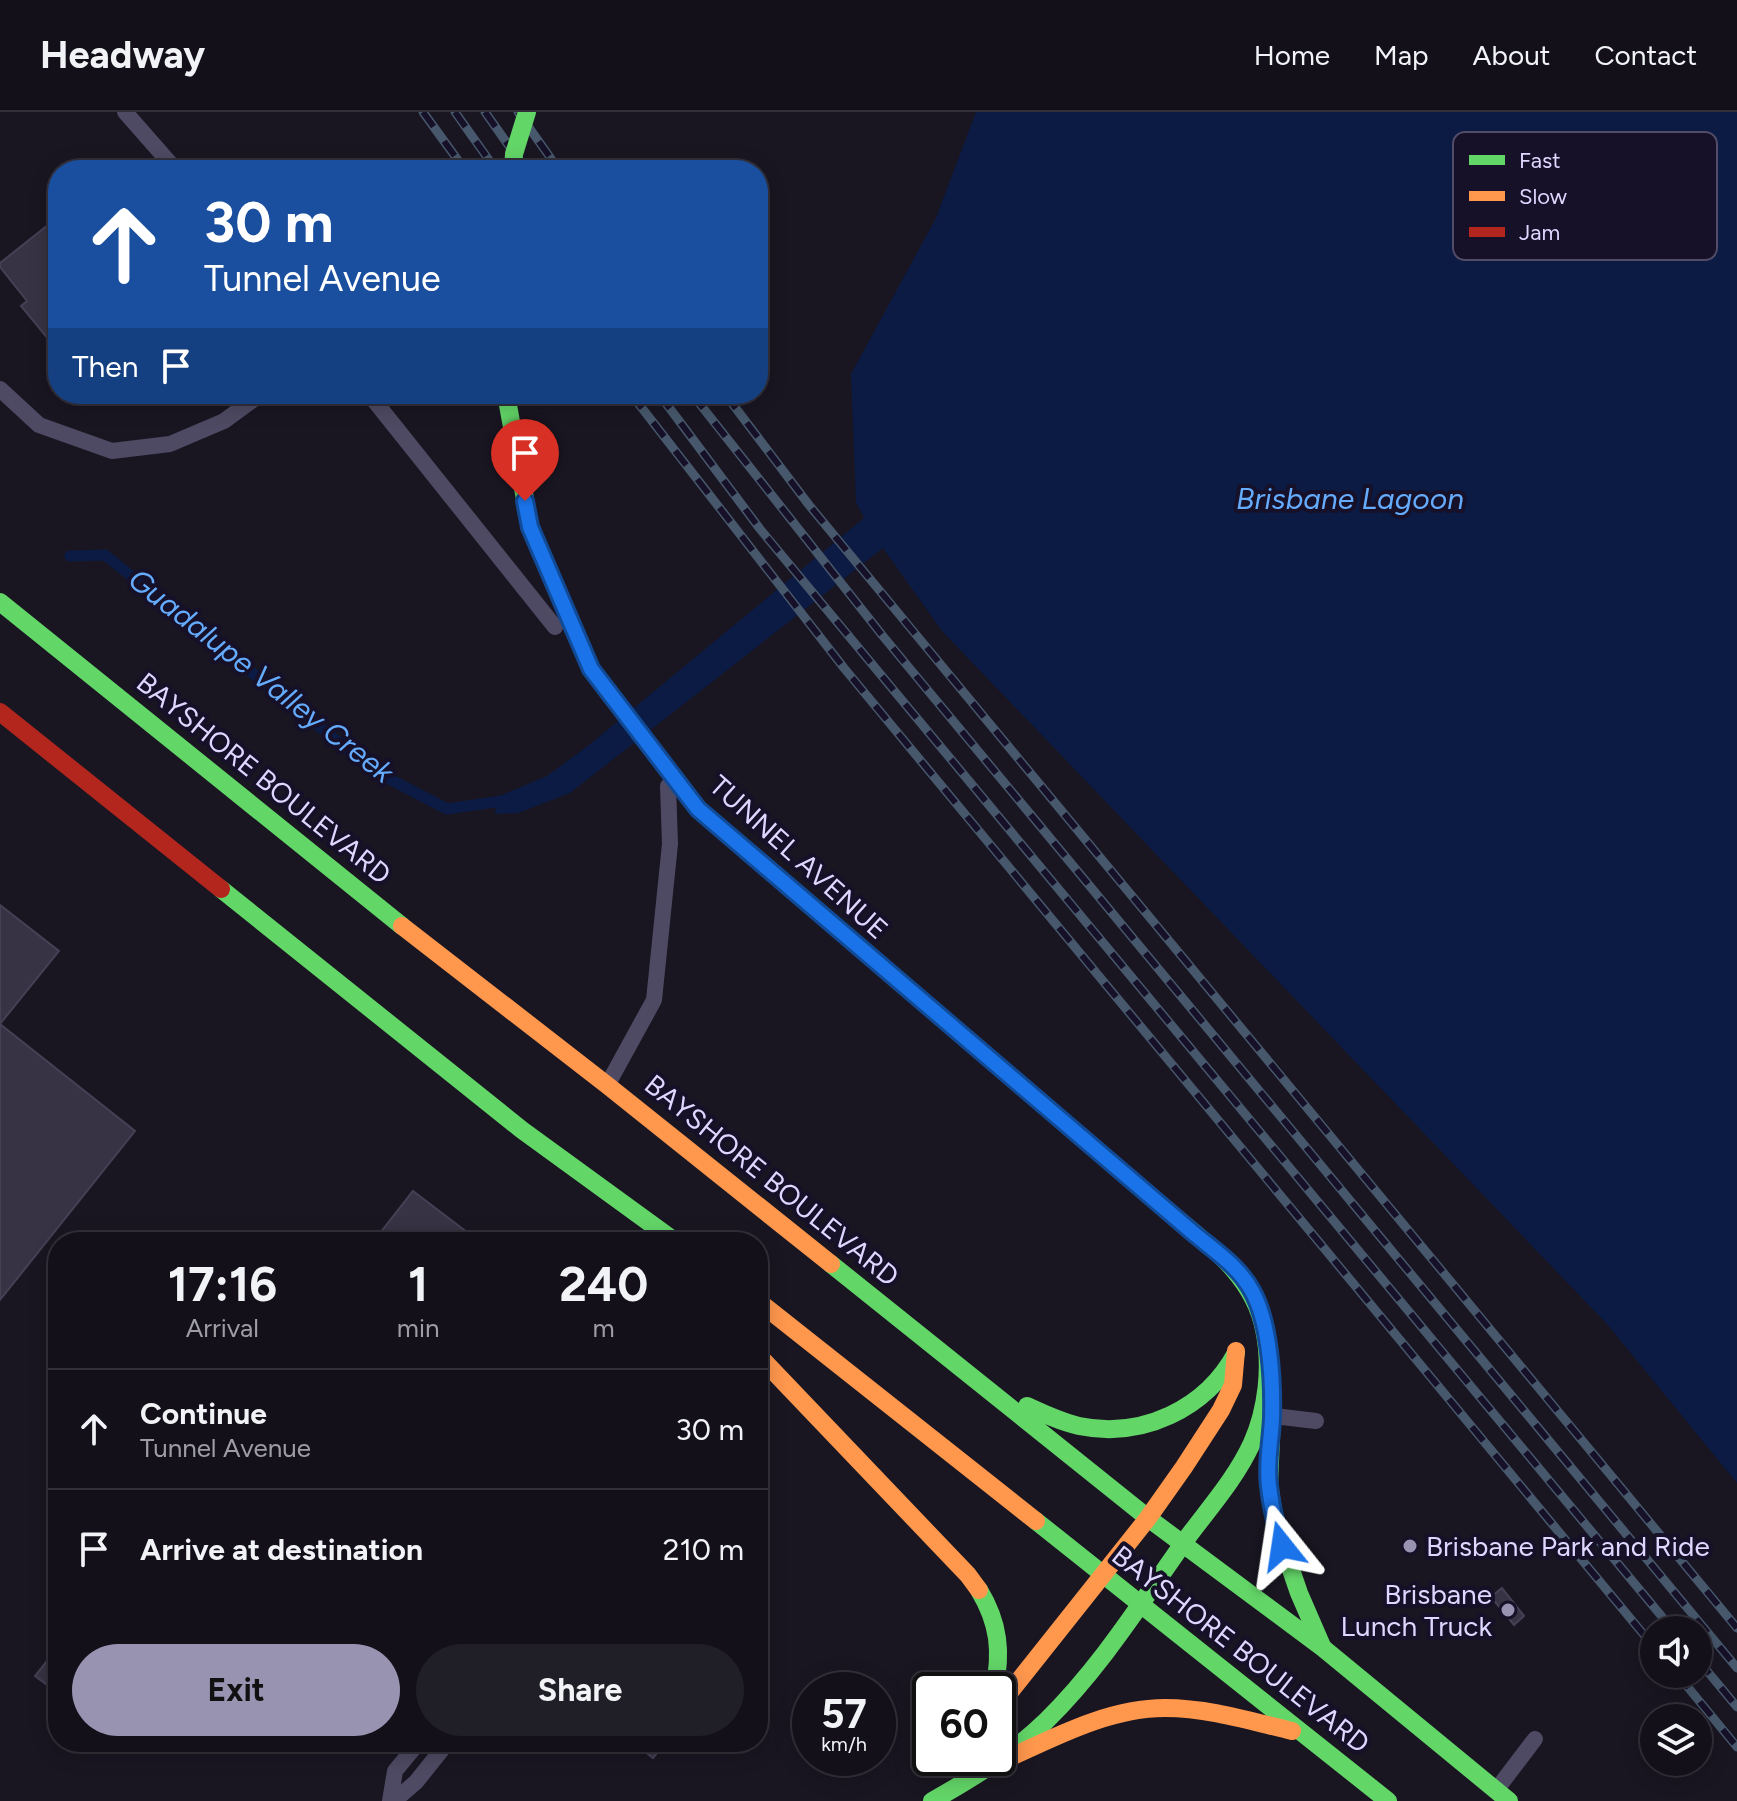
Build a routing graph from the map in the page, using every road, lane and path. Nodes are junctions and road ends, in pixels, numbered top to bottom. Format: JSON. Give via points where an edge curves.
{"nodes":[{"id":1,"x":125,"y":112,"type":"edge"},
{"id":2,"x":527,"y":112,"type":"edge"},
{"id":3,"x":167,"y":160,"type":"edge"},
{"id":4,"x":514,"y":160,"type":"edge"},
{"id":5,"x":0,"y":389,"type":"edge"},
{"id":6,"x":247,"y":404,"type":"edge"},
{"id":7,"x":377,"y":404,"type":"edge"},
{"id":8,"x":508,"y":404,"type":"edge"},
{"id":9,"x":0,"y":602,"type":"edge"},
{"id":10,"x":0,"y":712,"type":"edge"},
{"id":11,"x":607,"y":1085,"type":"junction"},
{"id":12,"x":522,"y":1130,"type":"junction"},
{"id":13,"x":630,"y":1232,"type":"dead end"},
{"id":14,"x":662,"y":1232,"type":"edge"},
{"id":15,"x":1215,"y":1251,"type":"junction"},
{"id":16,"x":1234,"y":1302,"type":"dead end"},
{"id":17,"x":768,"y":1309,"type":"edge"},
{"id":18,"x":1268,"y":1358,"type":"junction"},
{"id":19,"x":768,"y":1365,"type":"edge"},
{"id":20,"x":989,"y":1390,"type":"junction"},
{"id":21,"x":1272,"y":1416,"type":"junction"},
{"id":22,"x":1316,"y":1421,"type":"dead end"},
{"id":23,"x":1148,"y":1518,"type":"junction"},
{"id":24,"x":1183,"y":1545,"type":"junction"},
{"id":25,"x":1103,"y":1575,"type":"junction"},
{"id":26,"x":1141,"y":1606,"type":"junction"},
{"id":27,"x":1323,"y":1648,"type":"junction"},
{"id":28,"x":999,"y":1672,"type":"edge"},
{"id":29,"x":1016,"y":1684,"type":"edge"},
{"id":30,"x":1304,"y":1734,"type":"junction"},
{"id":31,"x":1535,"y":1739,"type":"dead end"},
{"id":32,"x":1016,"y":1748,"type":"edge"},
{"id":33,"x":411,"y":1752,"type":"edge"},
{"id":34,"x":440,"y":1752,"type":"edge"},
{"id":35,"x":1016,"y":1756,"type":"edge"},
{"id":36,"x":941,"y":1776,"type":"edge"},
{"id":37,"x":974,"y":1776,"type":"edge"},
{"id":38,"x":1503,"y":1796,"type":"edge"},
{"id":39,"x":392,"y":1801,"type":"edge"},
{"id":40,"x":917,"y":1801,"type":"edge"},
{"id":41,"x":932,"y":1801,"type":"edge"},
{"id":42,"x":1388,"y":1801,"type":"edge"}],
"edges":[{"from":1,"to":3,"type":"lane"},
{"from":2,"to":4,"type":"main road","bridge":true},
{"from":5,"to":6,"type":"lane","via":[[39,425],[112,451],[170,444],[224,421]]},
{"from":7,"to":11,"type":"lane","via":[[575,655],[668,783],[670,844],[654,1000]]},
{"from":8,"to":15,"type":"main road","name":"TUNNEL AVENUE","via":[[530,527],[591,669],[698,809]]},
{"from":9,"to":11,"type":"main road","name":"BAYSHORE BOULEVARD","via":[[457,971]]},
{"from":10,"to":12,"type":"main road"},
{"from":11,"to":20,"type":"main road","name":"BAYSHORE BOULEVARD"},
{"from":12,"to":13,"type":"main road"},
{"from":12,"to":14,"type":"main road"},
{"from":15,"to":16,"type":"main road","name":"TUNNEL AVENUE","via":[[1227,1269]]},
{"from":15,"to":18,"type":"main road","name":"TUNNEL AVENUE","via":[[1233,1264],[1252,1291],[1264,1322]]},
{"from":17,"to":25,"type":"main road","name":"BAYSHORE BOULEVARD"},
{"from":18,"to":21,"type":"main road"},
{"from":18,"to":24,"type":"main road","name":"TUNNEL AVENUE","via":[[1258,1428],[1240,1464]]},
{"from":19,"to":28,"type":"main road","via":[[968,1575],[988,1602],[999,1631]]},
{"from":20,"to":23,"type":"main road","name":"BAYSHORE BOULEVARD"},
{"from":20,"to":23,"type":"main road","via":[[1085,1427],[1149,1423],[1203,1395],[1223,1376],[1236,1346],[1233,1385],[1221,1410]]},
{"from":21,"to":22,"type":"lane"},
{"from":21,"to":27,"type":"main road","via":[[1269,1484],[1275,1523]]},
{"from":23,"to":24,"type":"main road","name":"BAYSHORE BOULEVARD"},
{"from":23,"to":25,"type":"main road"},
{"from":24,"to":26,"type":"main road","name":"TUNNEL AVENUE"},
{"from":24,"to":27,"type":"main road","name":"BAYSHORE BOULEVARD"},
{"from":25,"to":26,"type":"main road","name":"BAYSHORE BOULEVARD"},
{"from":25,"to":29,"type":"main road"},
{"from":26,"to":30,"type":"main road","name":"BAYSHORE BOULEVARD"},
{"from":26,"to":32,"type":"main road","name":"TUNNEL AVENUE","via":[[1069,1699]]},
{"from":27,"to":38,"type":"main road","name":"BAYSHORE BOULEVARD"},
{"from":30,"to":35,"type":"main road","via":[[1183,1710],[1147,1709],[1109,1717]]},
{"from":30,"to":42,"type":"main road","name":"BAYSHORE BOULEVARD"},
{"from":31,"to":38,"type":"lane"},
{"from":33,"to":39,"type":"lane","via":[[395,1771]]},
{"from":34,"to":39,"type":"lane"},
{"from":36,"to":40,"type":"main road"},
{"from":37,"to":41,"type":"main road"}]}
